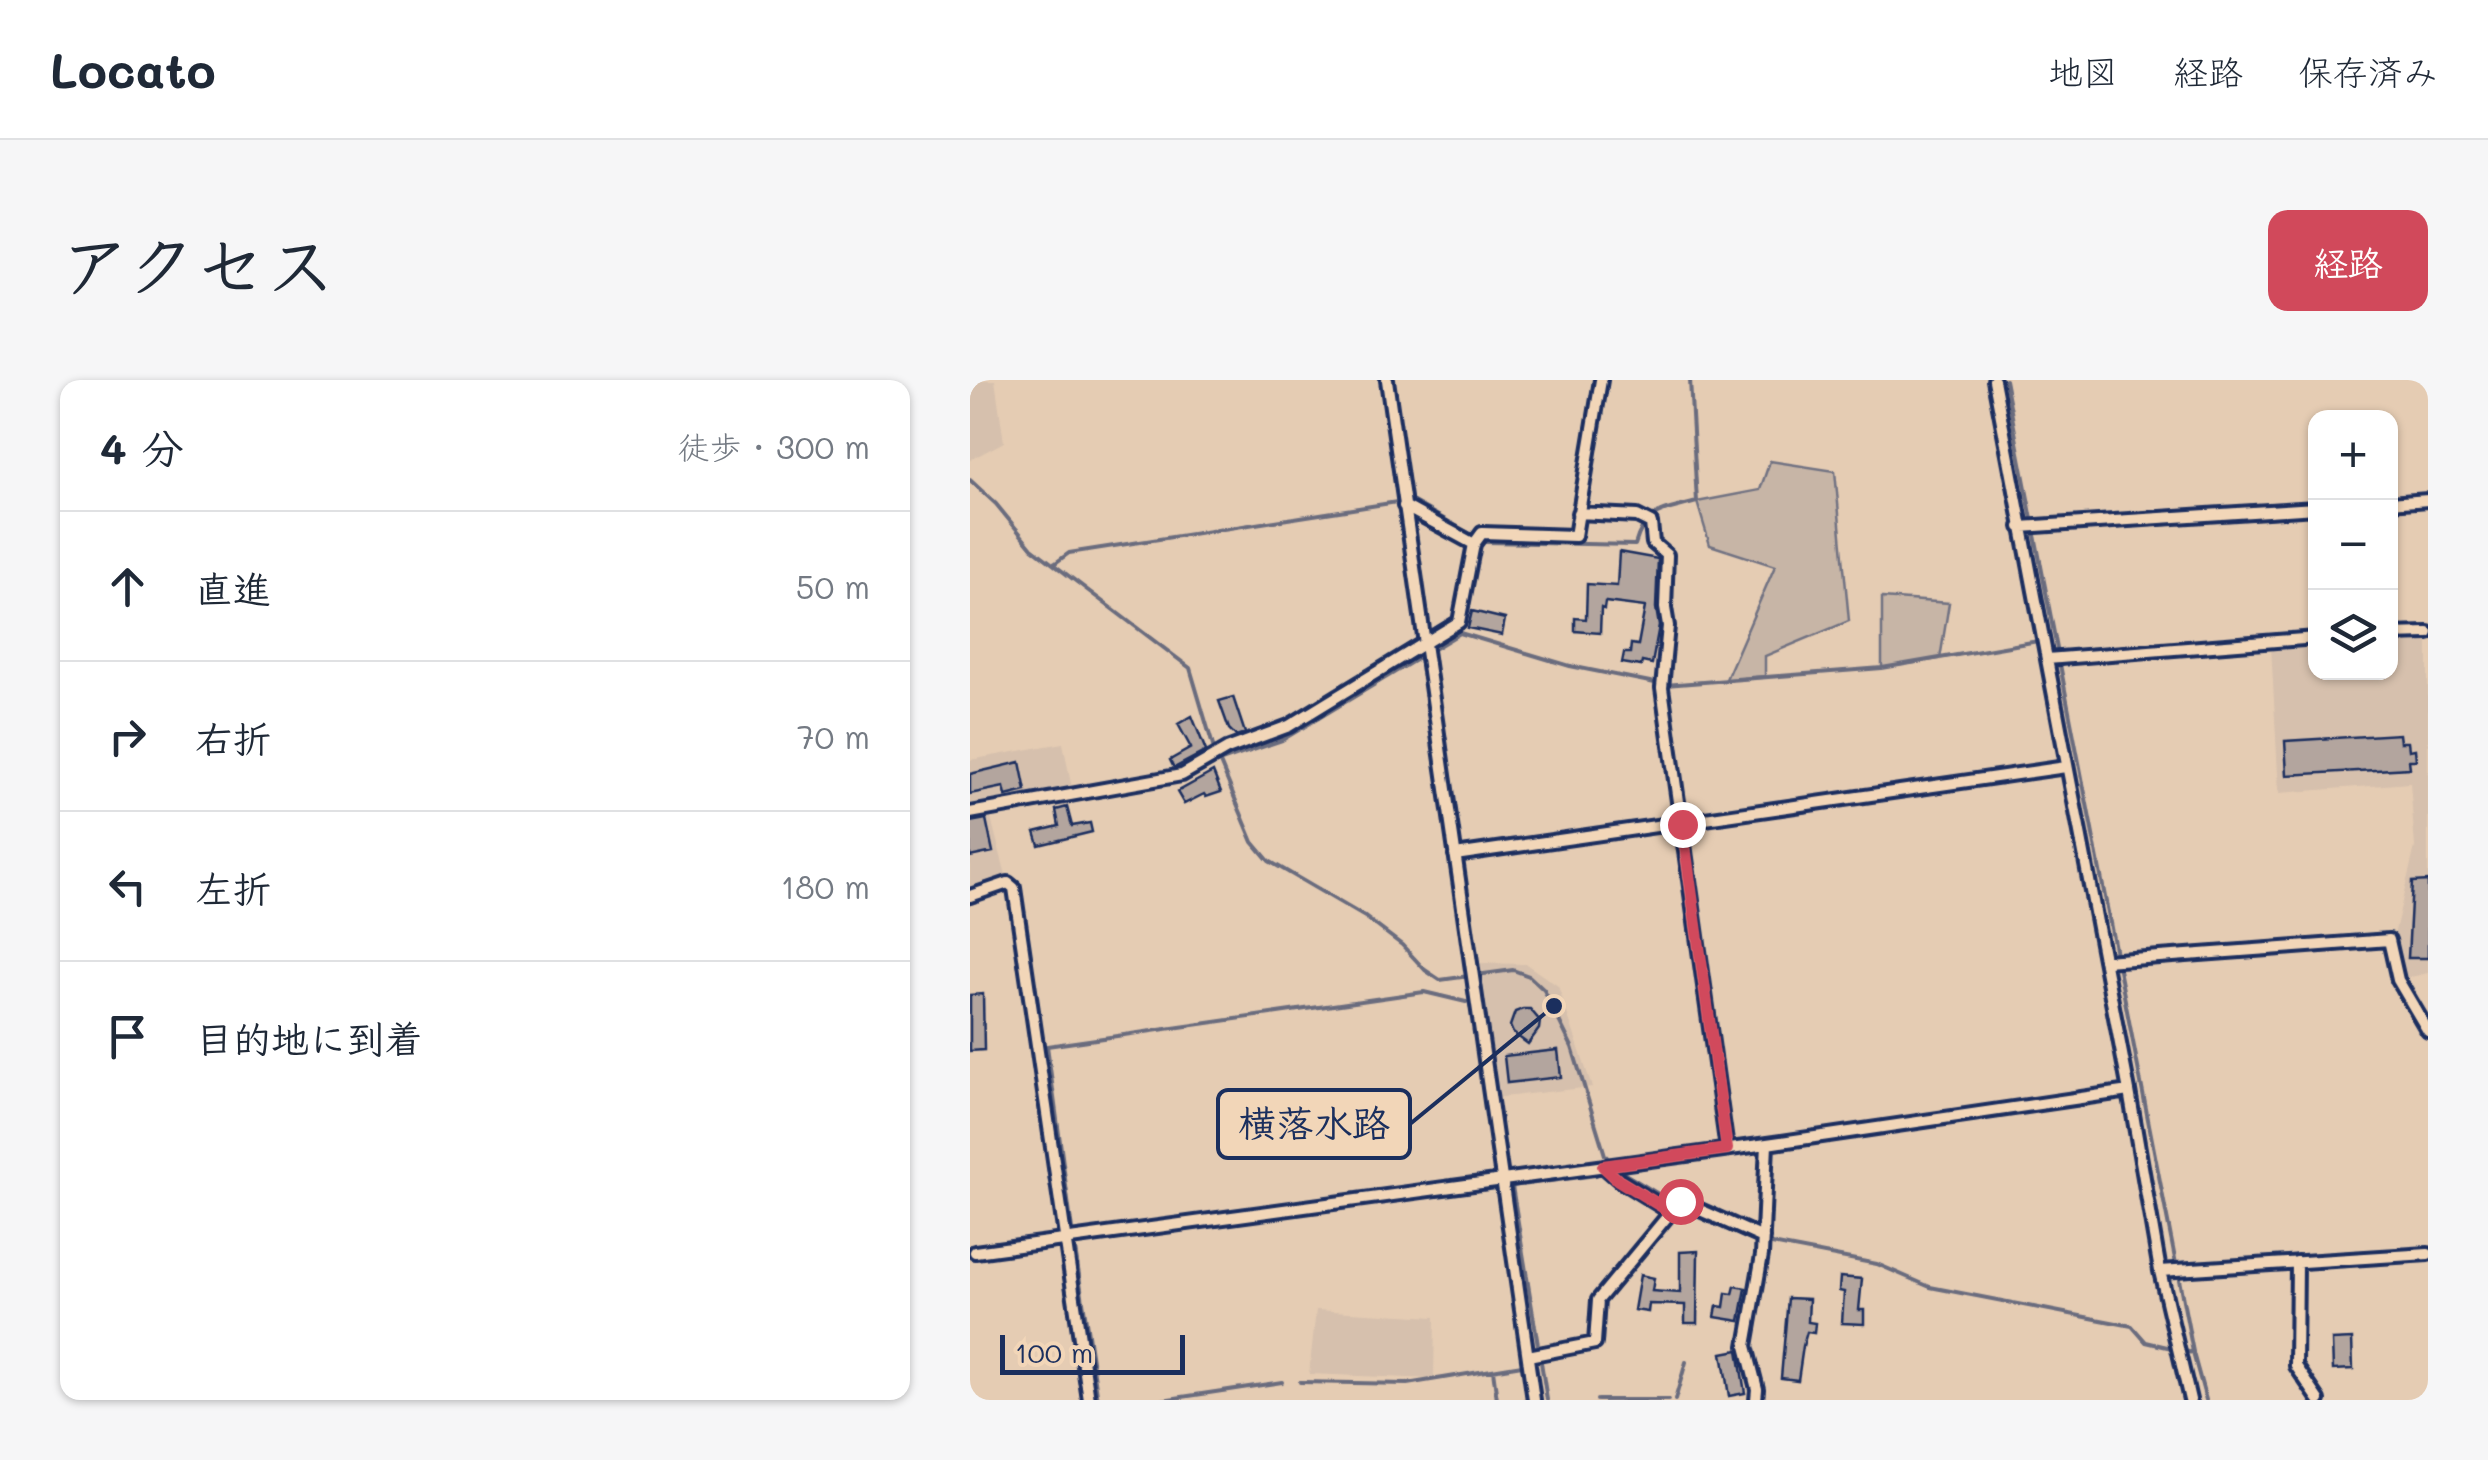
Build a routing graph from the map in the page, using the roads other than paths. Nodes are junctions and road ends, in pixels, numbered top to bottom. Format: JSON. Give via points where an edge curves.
{"nodes":[{"id":1,"x":1387,"y":380,"type":"edge"},
{"id":2,"x":1601,"y":380,"type":"edge"},
{"id":3,"x":1994,"y":380,"type":"edge"},
{"id":4,"x":2428,"y":500,"type":"edge"},
{"id":5,"x":2398,"y":502,"type":"edge"},
{"id":6,"x":1404,"y":506,"type":"junction"},
{"id":7,"x":2308,"y":509,"type":"edge"},
{"id":8,"x":1578,"y":513,"type":"junction"},
{"id":9,"x":2020,"y":527,"type":"junction"},
{"id":10,"x":1474,"y":544,"type":"junction"},
{"id":11,"x":2428,"y":632,"type":"edge"},
{"id":12,"x":2398,"y":634,"type":"edge"},
{"id":13,"x":2308,"y":639,"type":"edge"},
{"id":14,"x":1423,"y":643,"type":"junction"},
{"id":15,"x":2048,"y":659,"type":"junction"},
{"id":16,"x":2066,"y":766,"type":"junction"},
{"id":17,"x":970,"y":812,"type":"edge"},
{"id":18,"x":1682,"y":824,"type":"junction"},
{"id":19,"x":1455,"y":855,"type":"junction"},
{"id":20,"x":970,"y":896,"type":"edge"},
{"id":21,"x":2105,"y":961,"type":"junction"},
{"id":22,"x":2428,"y":1031,"type":"edge"},
{"id":23,"x":2129,"y":1091,"type":"junction"},
{"id":24,"x":1767,"y":1144,"type":"junction"},
{"id":25,"x":1727,"y":1149,"type":"junction"},
{"id":26,"x":1603,"y":1166,"type":"junction"},
{"id":27,"x":1502,"y":1180,"type":"junction"},
{"id":28,"x":1669,"y":1211,"type":"junction"},
{"id":29,"x":1763,"y":1238,"type":"junction"},
{"id":30,"x":1066,"y":1240,"type":"junction"},
{"id":31,"x":975,"y":1252,"type":"dead end"},
{"id":32,"x":2428,"y":1254,"type":"edge"},
{"id":33,"x":2297,"y":1262,"type":"junction"},
{"id":34,"x":2160,"y":1272,"type":"junction"},
{"id":35,"x":1528,"y":1356,"type":"junction"},
{"id":36,"x":1089,"y":1400,"type":"edge"},
{"id":37,"x":1534,"y":1400,"type":"edge"},
{"id":38,"x":1756,"y":1400,"type":"edge"},
{"id":39,"x":2190,"y":1400,"type":"edge"},
{"id":40,"x":2319,"y":1400,"type":"edge"}],
"edges":[{"from":1,"to":6,"type":"street"},
{"from":2,"to":8,"type":"street"},
{"from":3,"to":9,"type":"street"},
{"from":4,"to":5,"type":"street"},
{"from":6,"to":10,"type":"street"},
{"from":6,"to":14,"type":"street"},
{"from":7,"to":9,"type":"street"},
{"from":8,"to":10,"type":"street","via":[[1574,536],[1482,533]]},
{"from":8,"to":18,"type":"street","via":[[1637,516],[1651,523],[1653,543],[1668,555],[1662,684]]},
{"from":9,"to":15,"type":"street"},
{"from":10,"to":14,"type":"street","via":[[1459,622]]},
{"from":11,"to":12,"type":"street"},
{"from":13,"to":15,"type":"street"},
{"from":14,"to":17,"type":"street","via":[[1290,726],[1226,748],[1182,775]]},
{"from":14,"to":19,"type":"street"},
{"from":15,"to":16,"type":"street"},
{"from":16,"to":18,"type":"street"},
{"from":16,"to":21,"type":"street"},
{"from":18,"to":19,"type":"street"},
{"from":18,"to":25,"type":"street"},
{"from":19,"to":27,"type":"street"},
{"from":20,"to":30,"type":"street","via":[[1008,882],[1014,888]]},
{"from":21,"to":22,"type":"street","via":[[2389,940],[2398,980]]},
{"from":21,"to":23,"type":"street"},
{"from":23,"to":24,"type":"street"},
{"from":23,"to":34,"type":"street"},
{"from":24,"to":25,"type":"street"},
{"from":24,"to":29,"type":"street"},
{"from":25,"to":26,"type":"street"},
{"from":26,"to":27,"type":"street"},
{"from":26,"to":28,"type":"street"},
{"from":27,"to":30,"type":"street"},
{"from":27,"to":35,"type":"street"},
{"from":28,"to":29,"type":"street","via":[[1680,1201]]},
{"from":28,"to":35,"type":"street","via":[[1598,1300],[1595,1342]]},
{"from":29,"to":38,"type":"street","via":[[1746,1346]]},
{"from":30,"to":31,"type":"street"},
{"from":30,"to":36,"type":"street"},
{"from":32,"to":33,"type":"street"},
{"from":33,"to":34,"type":"street"},
{"from":33,"to":40,"type":"street","via":[[2296,1366]]},
{"from":34,"to":39,"type":"street"},
{"from":35,"to":37,"type":"street"}]}
